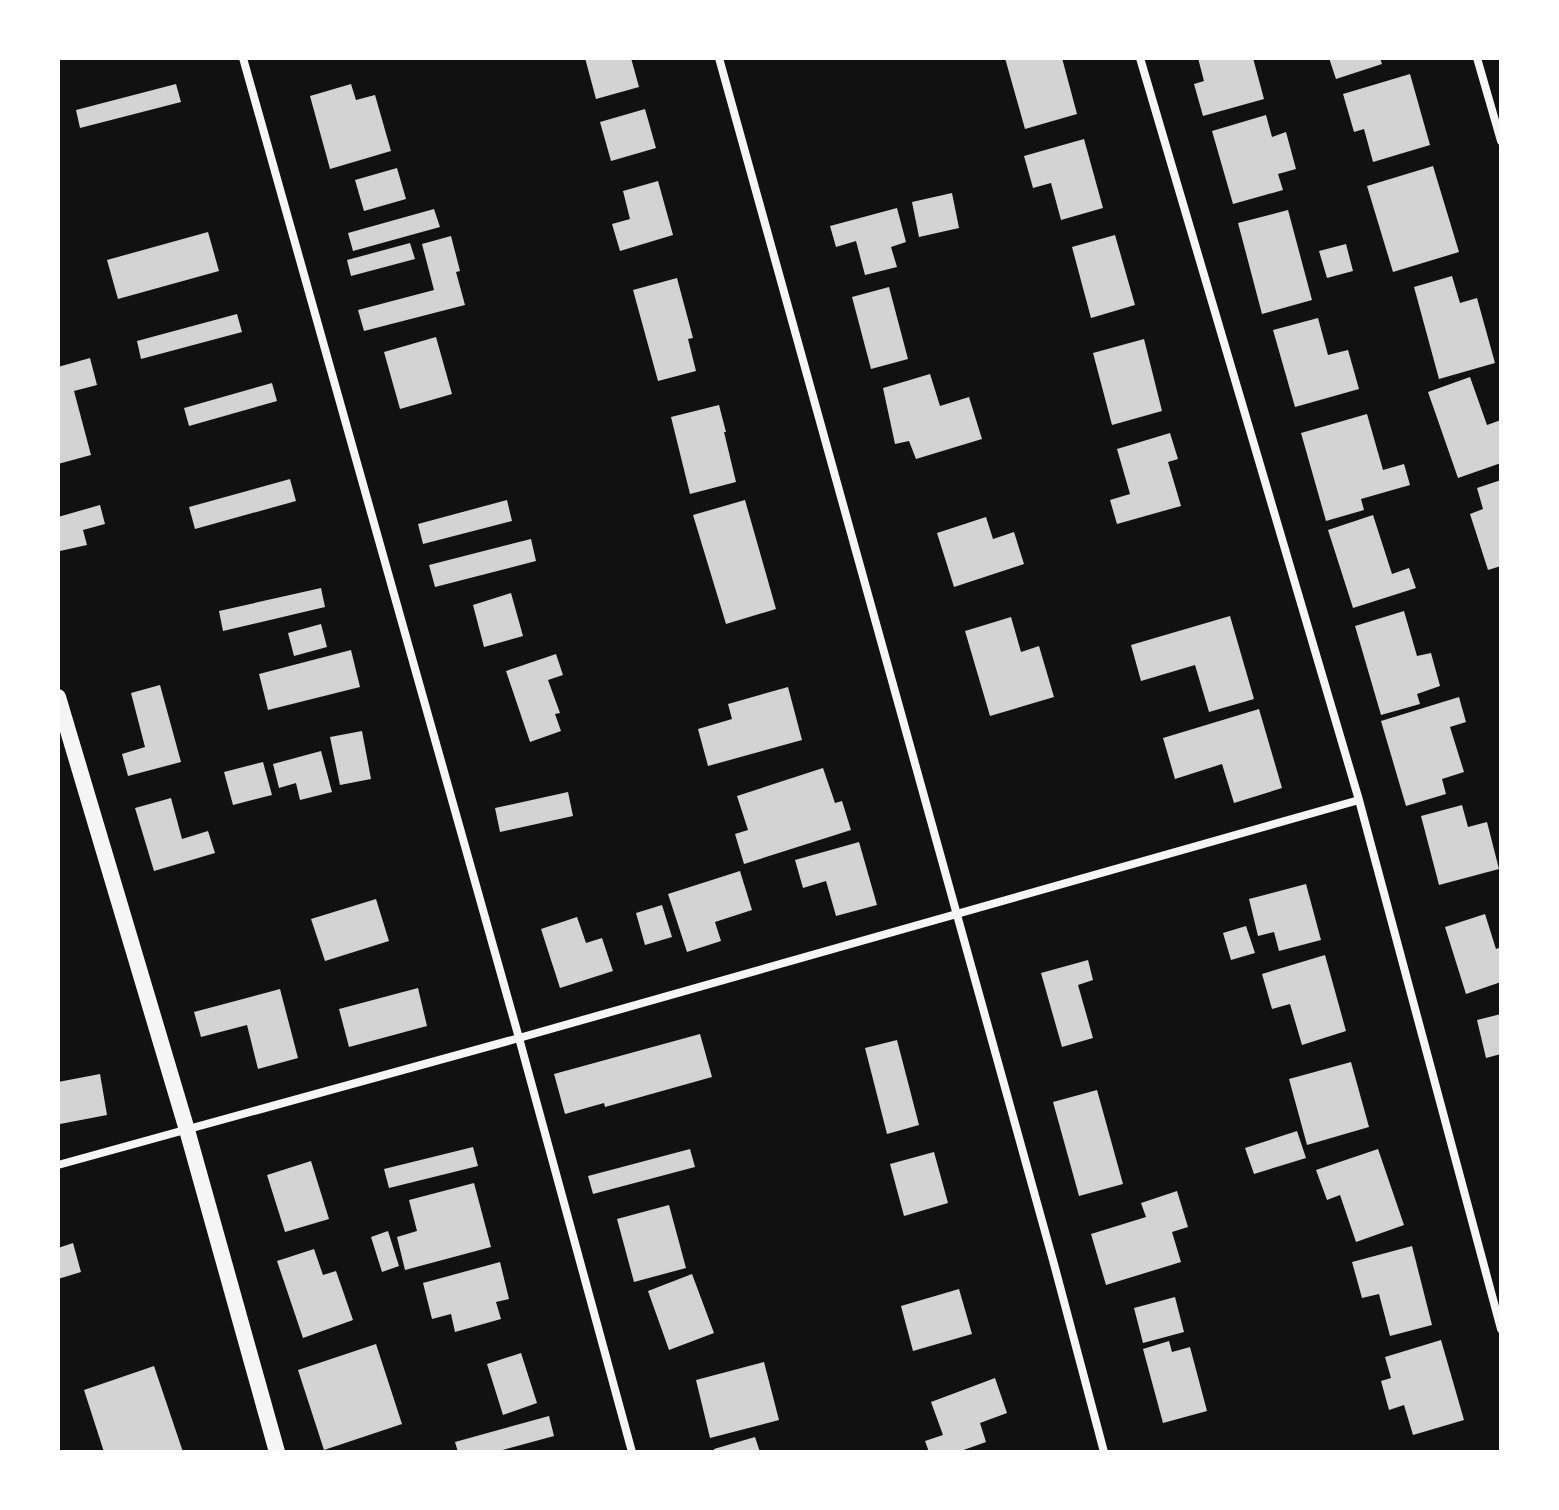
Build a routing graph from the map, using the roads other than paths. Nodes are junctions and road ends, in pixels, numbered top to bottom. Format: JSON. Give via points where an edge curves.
{"nodes":[{"id":1,"x":243,"y":58,"type":"edge"},
{"id":2,"x":719,"y":58,"type":"edge"},
{"id":3,"x":1140,"y":58,"type":"edge"},
{"id":4,"x":1477,"y":58,"type":"edge"},
{"id":5,"x":1501,"y":141,"type":"edge"},
{"id":6,"x":58,"y":697,"type":"edge"},
{"id":7,"x":1359,"y":800,"type":"junction"},
{"id":8,"x":957,"y":914,"type":"junction"},
{"id":9,"x":519,"y":1038,"type":"junction"},
{"id":10,"x":187,"y":1130,"type":"junction"},
{"id":11,"x":58,"y":1165,"type":"edge"},
{"id":12,"x":1501,"y":1329,"type":"edge"},
{"id":13,"x":277,"y":1452,"type":"edge"},
{"id":14,"x":632,"y":1452,"type":"edge"},
{"id":15,"x":1104,"y":1452,"type":"edge"}],
"edges":[{"from":1,"to":9,"type":"street"},
{"from":2,"to":8,"type":"street"},
{"from":3,"to":7,"type":"street"},
{"from":4,"to":5,"type":"street"},
{"from":6,"to":10,"type":"main road"},
{"from":7,"to":8,"type":"street"},
{"from":7,"to":12,"type":"street"},
{"from":8,"to":9,"type":"street"},
{"from":8,"to":15,"type":"street"},
{"from":9,"to":10,"type":"street"},
{"from":9,"to":14,"type":"street"},
{"from":10,"to":11,"type":"street"},
{"from":10,"to":13,"type":"main road"}]}
